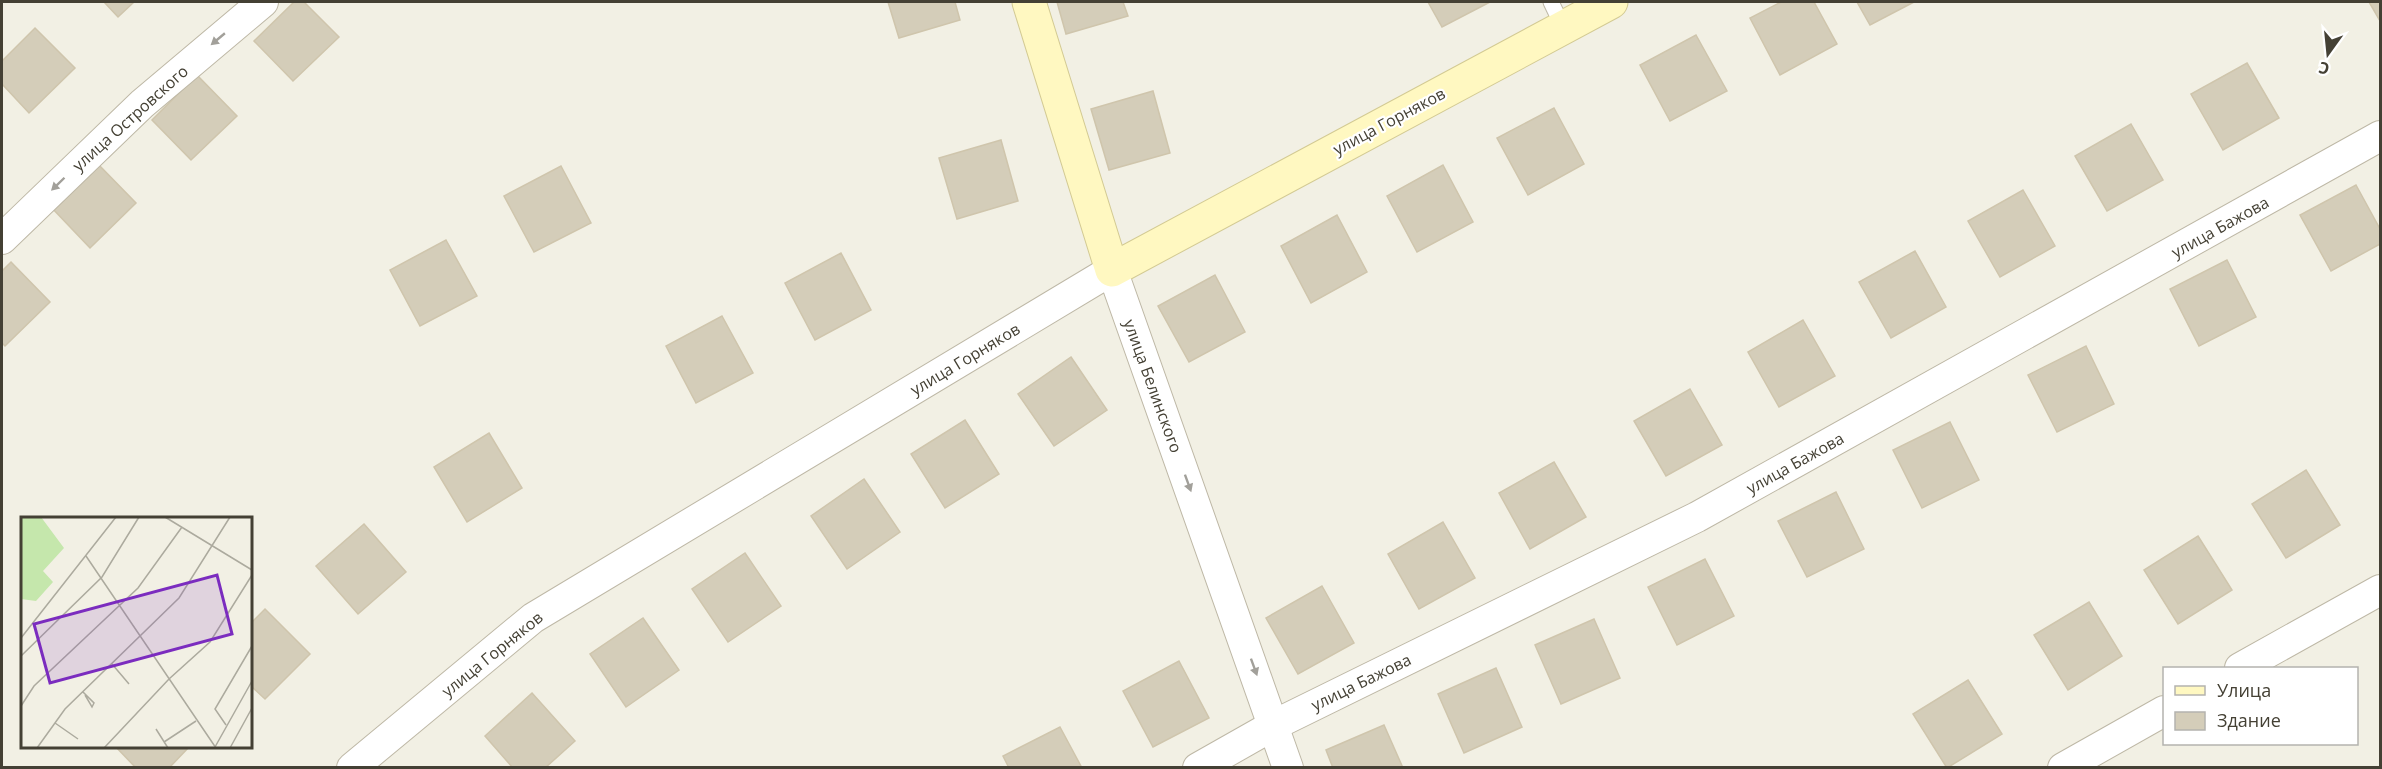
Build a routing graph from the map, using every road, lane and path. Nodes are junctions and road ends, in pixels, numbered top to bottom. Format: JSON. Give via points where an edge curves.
{"nodes":[{"id":1,"x":263,"y":2,"type":"edge"},
{"id":2,"x":1029,"y":2,"type":"edge"},
{"id":3,"x":1611,"y":2,"type":"edge"},
{"id":4,"x":1557,"y":14,"type":"edge"},
{"id":5,"x":2380,"y":136,"type":"edge"},
{"id":6,"x":2,"y":239,"type":"edge"},
{"id":7,"x":1112,"y":270,"type":"junction"},
{"id":8,"x":2379,"y":594,"type":"edge"},
{"id":9,"x":2244,"y":667,"type":"edge"},
{"id":10,"x":2163,"y":712,"type":"edge"},
{"id":11,"x":1274,"y":725,"type":"junction"},
{"id":12,"x":352,"y":768,"type":"edge"},
{"id":13,"x":1198,"y":768,"type":"edge"},
{"id":14,"x":1288,"y":768,"type":"edge"},
{"id":15,"x":2063,"y":768,"type":"edge"}],
"edges":[{"from":1,"to":6,"type":"street","name":"улица Островского","one_way":true,"via":[[142,104]]},
{"from":2,"to":7,"type":"street","name":"улица Белинского"},
{"from":3,"to":4,"type":"street","name":"улица Горняков"},
{"from":4,"to":7,"type":"street","name":"улица Горняков"},
{"from":5,"to":11,"type":"street","name":"улица Бажова","via":[[1697,517]]},
{"from":7,"to":11,"type":"street","name":"улица Белинского","one_way":true},
{"from":7,"to":12,"type":"street","name":"улица Горняков","via":[[533,618]]},
{"from":8,"to":9,"type":"street"},
{"from":10,"to":15,"type":"street"},
{"from":11,"to":13,"type":"street","name":"улица Бажова"},
{"from":11,"to":14,"type":"street","name":"улица Белинского"}]}
